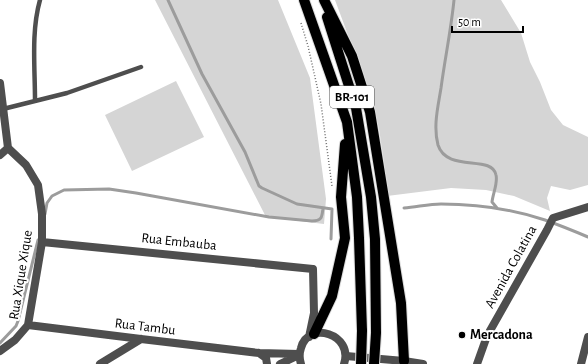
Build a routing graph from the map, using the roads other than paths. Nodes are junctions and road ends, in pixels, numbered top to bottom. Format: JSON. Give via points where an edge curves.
{"nodes":[{"id":1,"x":40,"y":0,"type":"edge"},
{"id":2,"x":304,"y":0,"type":"edge"},
{"id":3,"x":323,"y":0,"type":"edge"},
{"id":4,"x":141,"y":68,"type":"dead end"},
{"id":5,"x":0,"y":83,"type":"edge"},
{"id":6,"x":35,"y":100,"type":"junction"},
{"id":7,"x":3,"y":109,"type":"junction"},
{"id":8,"x":347,"y":122,"type":"junction"},
{"id":9,"x":8,"y":148,"type":"junction"},
{"id":10,"x":0,"y":155,"type":"edge"},
{"id":11,"x":588,"y":207,"type":"edge"},
{"id":12,"x":42,"y":242,"type":"junction"},
{"id":13,"x":28,"y":325,"type":"junction"},
{"id":14,"x":312,"y":335,"type":"junction"},
{"id":15,"x":115,"y":336,"type":"junction"},
{"id":16,"x":588,"y":337,"type":"edge"},
{"id":17,"x":141,"y":339,"type":"junction"},
{"id":18,"x":0,"y":352,"type":"edge"},
{"id":19,"x":119,"y":352,"type":"junction"},
{"id":20,"x":259,"y":353,"type":"junction"},
{"id":21,"x":299,"y":359,"type":"edge"},
{"id":22,"x":345,"y":360,"type":"edge"},
{"id":23,"x":404,"y":363,"type":"edge"},
{"id":24,"x":100,"y":364,"type":"edge"},
{"id":25,"x":267,"y":364,"type":"edge"},
{"id":26,"x":280,"y":364,"type":"edge"},
{"id":27,"x":360,"y":364,"type":"edge"},
{"id":28,"x":374,"y":364,"type":"edge"},
{"id":29,"x":423,"y":364,"type":"edge"},
{"id":30,"x":477,"y":364,"type":"edge"},
{"id":31,"x":581,"y":364,"type":"edge"}],
"edges":[{"from":1,"to":6,"type":"lane","via":[[34,42]]},
{"from":2,"to":8,"type":"main road","number":"BR-101"},
{"from":3,"to":23,"type":"main road","via":[[352,56],[370,112],[401,303]]},
{"from":3,"to":28,"type":"main road","number":"BR-101","bridge":true,"via":[[356,108],[371,197],[375,239]]},
{"from":4,"to":6,"type":"lane","via":[[67,93]]},
{"from":5,"to":7,"type":"street"},
{"from":6,"to":7,"type":"lane"},
{"from":7,"to":9,"type":"street"},
{"from":8,"to":14,"type":"main road","via":[[341,197],[345,238],[332,296]]},
{"from":8,"to":27,"type":"main road","number":"BR-101","bridge":true,"via":[[360,238]]},
{"from":9,"to":10,"type":"street"},
{"from":9,"to":12,"type":"street","name":"Rua Xique Xique","via":[[26,165],[38,186]]},
{"from":11,"to":30,"type":"street","name":"Avenida Colatina","via":[[553,218],[487,336]]},
{"from":12,"to":13,"type":"street","name":"Rua Xique Xique"},
{"from":12,"to":14,"type":"street","name":"Rua Embauba","via":[[313,269]]},
{"from":13,"to":15,"type":"street","name":"Rua Tambu"},
{"from":13,"to":18,"type":"street","name":"Rua Xique Xique"},
{"from":14,"to":21,"type":"street","via":[[302,345]]},
{"from":14,"to":22,"type":"street","via":[[325,333],[336,337],[343,345]]},
{"from":15,"to":17,"type":"street","name":"Rua Tambu"},
{"from":15,"to":19,"type":"street"},
{"from":16,"to":31,"type":"street"},
{"from":17,"to":19,"type":"street"},
{"from":17,"to":20,"type":"street","name":"Rua Tambu"},
{"from":19,"to":24,"type":"street"},
{"from":20,"to":21,"type":"street","name":"Rua Tambu"},
{"from":20,"to":25,"type":"street","via":[[266,358]]},
{"from":21,"to":26,"type":"street"},
{"from":22,"to":23,"type":"street"},
{"from":23,"to":29,"type":"street"}]}
